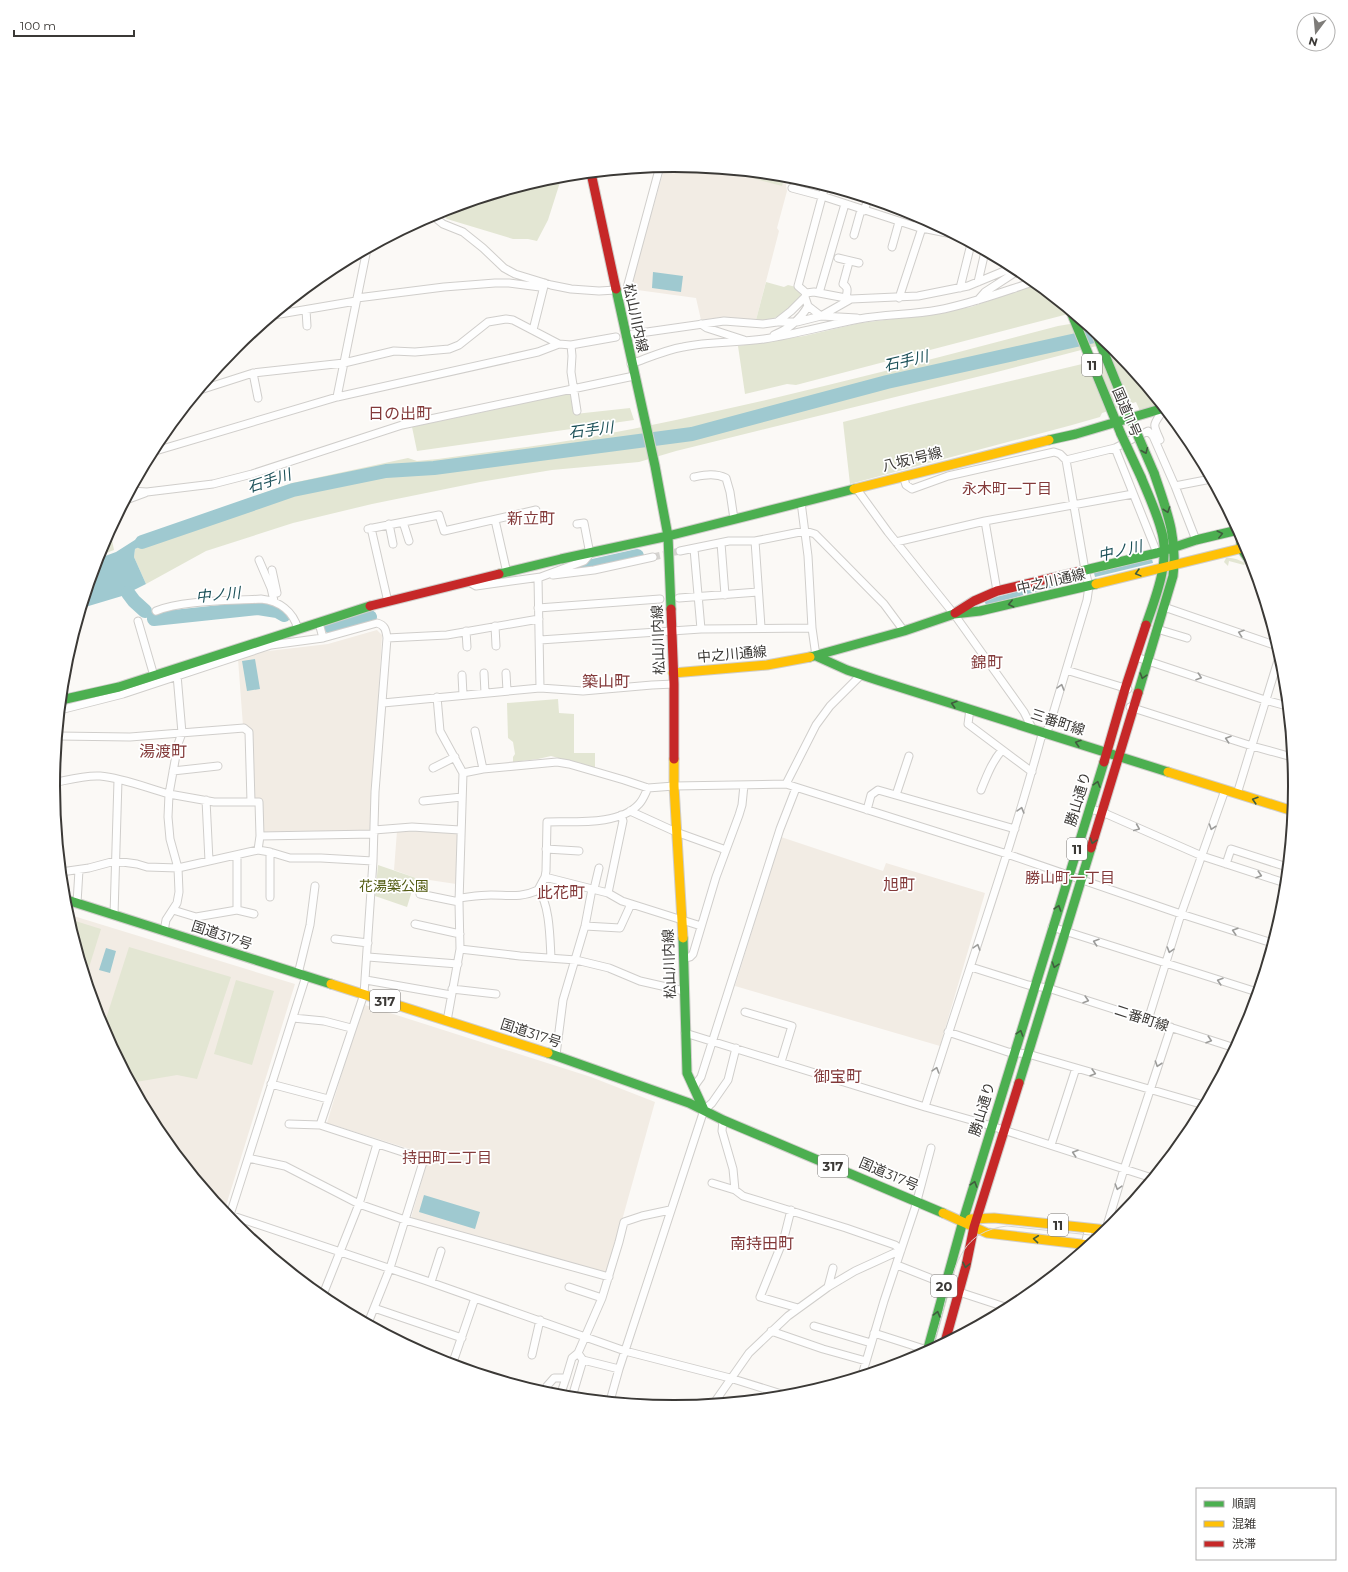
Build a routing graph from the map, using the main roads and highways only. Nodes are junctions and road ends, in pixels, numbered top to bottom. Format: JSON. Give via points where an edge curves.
{"nodes":[{"id":1,"x":592,"y":177,"type":"edge"},
{"id":2,"x":1074,"y":320,"type":"edge"},
{"id":3,"x":1101,"y":345,"type":"edge"},
{"id":4,"x":1159,"y":409,"type":"edge"},
{"id":5,"x":1130,"y":415,"type":"junction"},
{"id":6,"x":1115,"y":420,"type":"junction"},
{"id":7,"x":1154,"y":473,"type":"joint"},
{"id":8,"x":1141,"y":477,"type":"joint"},
{"id":9,"x":1232,"y":531,"type":"edge"},
{"id":10,"x":668,"y":536,"type":"junction"},
{"id":11,"x":1175,"y":546,"type":"junction"},
{"id":12,"x":1240,"y":549,"type":"edge"},
{"id":13,"x":1161,"y":551,"type":"junction"},
{"id":14,"x":1175,"y":564,"type":"junction"},
{"id":15,"x":1163,"y":567,"type":"junction"},
{"id":16,"x":954,"y":614,"type":"junction"},
{"id":17,"x":816,"y":656,"type":"junction"},
{"id":18,"x":673,"y":673,"type":"junction"},
{"id":19,"x":66,"y":699,"type":"edge"},
{"id":20,"x":1107,"y":752,"type":"junction"},
{"id":21,"x":1118,"y":756,"type":"junction"},
{"id":22,"x":1287,"y":809,"type":"edge"},
{"id":23,"x":71,"y":901,"type":"edge"},
{"id":24,"x":704,"y":1110,"type":"junction"},
{"id":25,"x":978,"y":1217,"type":"junction"},
{"id":26,"x":963,"y":1221,"type":"junction"},
{"id":27,"x":974,"y":1227,"type":"junction"},
{"id":28,"x":1098,"y":1230,"type":"edge"},
{"id":29,"x":1081,"y":1246,"type":"edge"},
{"id":30,"x":946,"y":1337,"type":"edge"},
{"id":31,"x":929,"y":1344,"type":"edge"}],
"edges":[{"from":1,"to":10,"type":"main road","name":"松山川内線"},
{"from":2,"to":6,"type":"main road","name":"国道11号","number":"11"},
{"from":3,"to":5,"type":"main road","name":"国道11号","number":"11"},
{"from":4,"to":5,"type":"main road","name":"八坂1号線"},
{"from":5,"to":6,"type":"main road","name":"八坂1号線"},
{"from":5,"to":7,"type":"main road","name":"国道11号","number":"11","one_way":true,"bridge":true},
{"from":6,"to":8,"type":"main road","name":"国道11号","number":"11","bridge":true},
{"from":6,"to":10,"type":"main road","name":"八坂1号線"},
{"from":7,"to":11,"type":"main road","name":"勝山通り","number":"11","one_way":true,"via":[[1172,523]]},
{"from":8,"to":13,"type":"main road","name":"勝山通り","number":"11","via":[[1162,530]]},
{"from":11,"to":9,"type":"main road","name":"中之川通線","one_way":true},
{"from":10,"to":18,"type":"main road","name":"松山川内線"},
{"from":10,"to":19,"type":"main road","name":"八坂1号線","via":[[388,602],[119,687]]},
{"from":11,"to":13,"type":"main road","name":"中之川通線"},
{"from":11,"to":14,"type":"main road","name":"勝山通り","number":"11"},
{"from":12,"to":14,"type":"main road","name":"中之川通線"},
{"from":13,"to":15,"type":"main road","name":"勝山通り","number":"11"},
{"from":13,"to":16,"type":"main road","name":"中之川通線","via":[[997,591],[974,601]]},
{"from":14,"to":15,"type":"main road","name":"中之川通線"},
{"from":14,"to":21,"type":"main road","name":"勝山通り","number":"11","one_way":true},
{"from":15,"to":16,"type":"main road","name":"中之川通線","one_way":true,"via":[[980,611]]},
{"from":15,"to":20,"type":"main road","name":"勝山通り","number":"11"},
{"from":16,"to":17,"type":"main road","name":"中之川通線"},
{"from":17,"to":18,"type":"main road","name":"中之川通線","via":[[766,665]]},
{"from":20,"to":17,"type":"main road","name":"三番町線","one_way":true,"via":[[861,675]]},
{"from":18,"to":24,"type":"main road","name":"松山川内線","via":[[674,786],[687,1073]]},
{"from":20,"to":21,"type":"main road","name":"三番町線"},
{"from":26,"to":20,"type":"main road","name":"勝山通り","number":"11","one_way":true},
{"from":22,"to":21,"type":"main road","name":"三番町線","one_way":true},
{"from":21,"to":25,"type":"main road","name":"勝山通り","number":"11","one_way":true},
{"from":23,"to":24,"type":"main road","name":"国道317号","number":"317","via":[[447,1020],[556,1056]]},
{"from":24,"to":26,"type":"main road","name":"国道317号","number":"317"},
{"from":25,"to":26,"type":"main road"},
{"from":25,"to":27,"type":"main road","number":"11"},
{"from":25,"to":28,"type":"main road","number":"11"},
{"from":26,"to":27,"type":"main road","number":"11"},
{"from":31,"to":26,"type":"main road","number":"20","one_way":true},
{"from":29,"to":27,"type":"main road","number":"11","one_way":true,"via":[[987,1233]]},
{"from":27,"to":30,"type":"main road","number":"20","one_way":true}]}
